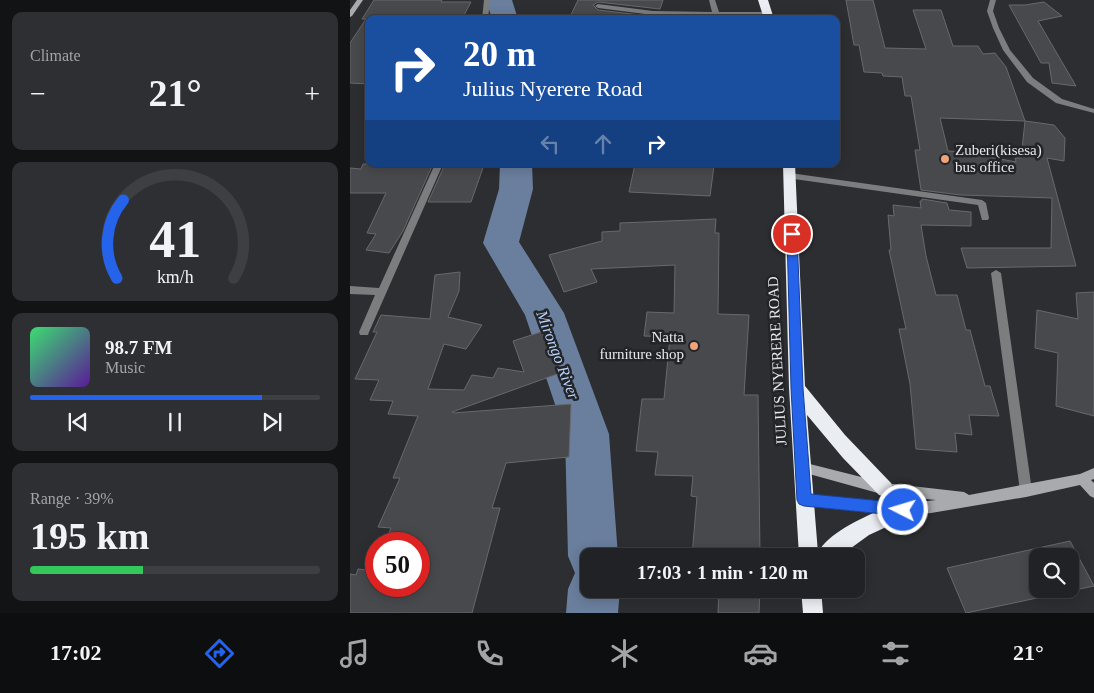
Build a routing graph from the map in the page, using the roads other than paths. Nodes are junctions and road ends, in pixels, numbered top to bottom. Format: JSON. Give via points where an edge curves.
{"nodes":[{"id":1,"x":360,"y":0,"type":"edge"},
{"id":2,"x":487,"y":0,"type":"edge"},
{"id":3,"x":712,"y":0,"type":"edge"},
{"id":4,"x":763,"y":0,"type":"edge"},
{"id":5,"x":993,"y":0,"type":"edge"},
{"id":6,"x":598,"y":6,"type":"dead end"},
{"id":7,"x":716,"y":14,"type":"junction"},
{"id":8,"x":350,"y":15,"type":"edge"},
{"id":9,"x":485,"y":15,"type":"edge"},
{"id":10,"x":742,"y":15,"type":"edge"},
{"id":11,"x":768,"y":15,"type":"edge"},
{"id":12,"x":1094,"y":111,"type":"edge"},
{"id":13,"x":438,"y":167,"type":"edge"},
{"id":14,"x":790,"y":170,"type":"edge"},
{"id":15,"x":985,"y":218,"type":"dead end"},
{"id":16,"x":996,"y":273,"type":"dead end"},
{"id":17,"x":350,"y":290,"type":"edge"},
{"id":18,"x":382,"y":292,"type":"junction"},
{"id":19,"x":364,"y":332,"type":"dead end"},
{"id":20,"x":797,"y":388,"type":"junction"},
{"id":21,"x":802,"y":466,"type":"junction"},
{"id":22,"x":1094,"y":473,"type":"edge"},
{"id":23,"x":1082,"y":479,"type":"junction"},
{"id":24,"x":886,"y":489,"type":"junction"},
{"id":25,"x":1026,"y":491,"type":"junction"},
{"id":26,"x":1094,"y":492,"type":"edge"},
{"id":27,"x":975,"y":499,"type":"junction"},
{"id":28,"x":804,"y":500,"type":"junction"},
{"id":29,"x":903,"y":510,"type":"junction"},
{"id":30,"x":808,"y":548,"type":"edge"},
{"id":31,"x":833,"y":548,"type":"edge"},
{"id":32,"x":812,"y":598,"type":"edge"},
{"id":33,"x":813,"y":613,"type":"edge"}],
"edges":[{"from":1,"to":8,"type":"main road"},
{"from":2,"to":9,"type":"street"},
{"from":3,"to":7,"type":"street"},
{"from":4,"to":11,"type":"highway"},
{"from":5,"to":12,"type":"street","via":[[990,11],[996,28],[1007,50],[1030,80],[1059,101]]},
{"from":6,"to":7,"type":"street","via":[[653,13]]},
{"from":7,"to":10,"type":"street"},
{"from":13,"to":18,"type":"street"},
{"from":14,"to":15,"type":"street","via":[[982,203]]},
{"from":14,"to":20,"type":"highway","name":"JULIUS NYERERE ROAD"},
{"from":16,"to":25,"type":"street"},
{"from":17,"to":18,"type":"street"},
{"from":18,"to":19,"type":"street"},
{"from":20,"to":21,"type":"highway","name":"JULIUS NYERERE ROAD"},
{"from":20,"to":24,"type":"highway","via":[[853,459]]},
{"from":21,"to":24,"type":"main road"},
{"from":21,"to":28,"type":"highway","name":"JULIUS NYERERE ROAD"},
{"from":22,"to":23,"type":"main road"},
{"from":23,"to":25,"type":"main road"},
{"from":23,"to":26,"type":"main road"},
{"from":24,"to":27,"type":"main road"},
{"from":25,"to":27,"type":"main road"},
{"from":27,"to":29,"type":"main road"},
{"from":28,"to":29,"type":"main road"},
{"from":28,"to":30,"type":"highway","name":"JULIUS NYERERE ROAD"},
{"from":29,"to":31,"type":"highway"},
{"from":32,"to":33,"type":"highway"}]}
